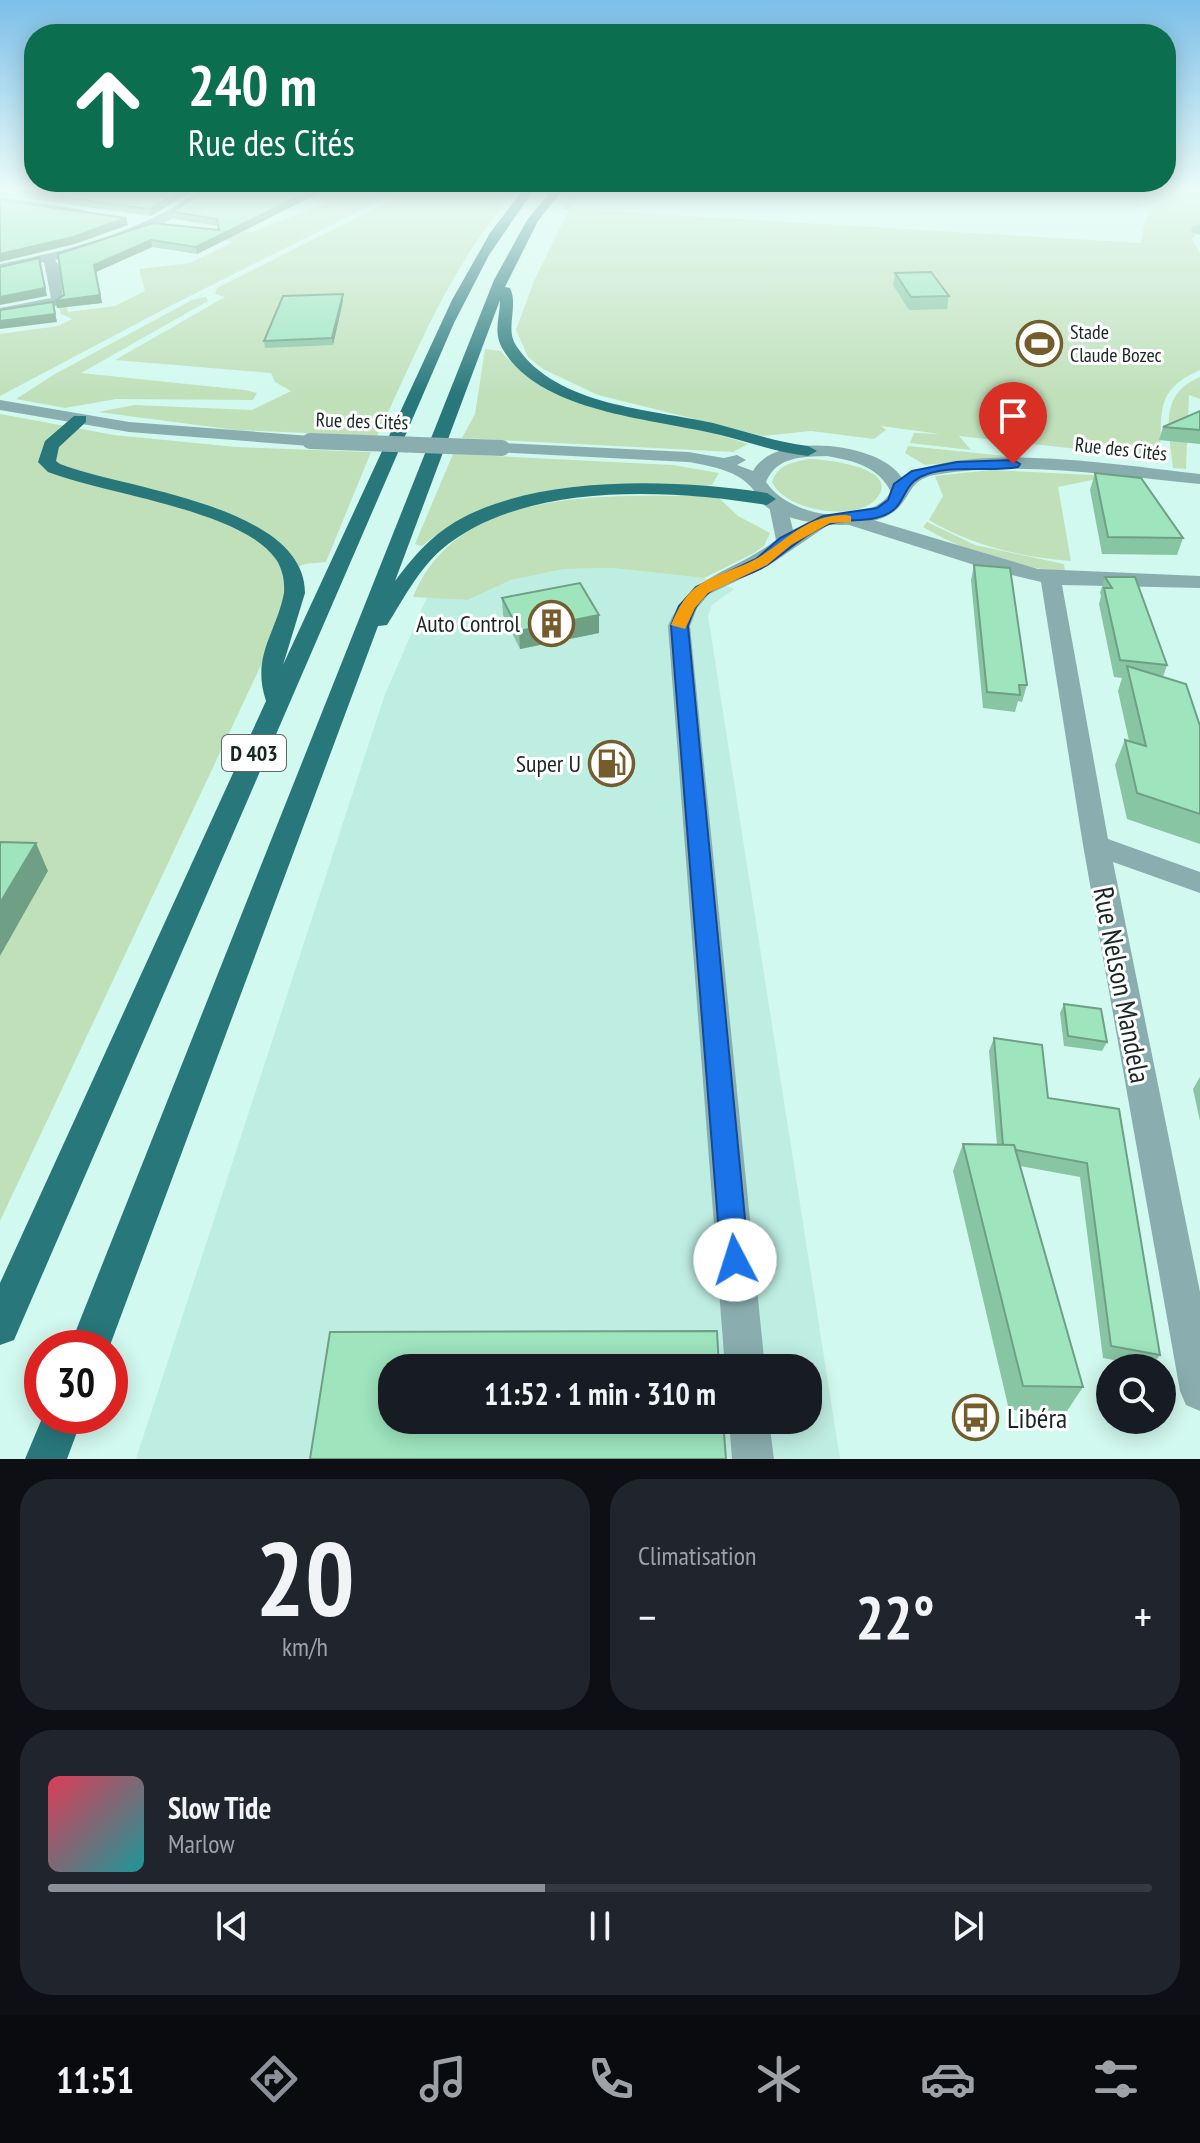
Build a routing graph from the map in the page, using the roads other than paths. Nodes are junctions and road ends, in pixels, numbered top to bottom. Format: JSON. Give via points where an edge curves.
{"nodes":[{"id":1,"x":42,"y":259,"type":"edge"},
{"id":2,"x":48,"y":259,"type":"edge"},
{"id":3,"x":478,"y":259,"type":"edge"},
{"id":4,"x":512,"y":259,"type":"edge"},
{"id":5,"x":0,"y":268,"type":"edge"},
{"id":6,"x":501,"y":280,"type":"junction"},
{"id":7,"x":0,"y":312,"type":"edge"},
{"id":8,"x":0,"y":405,"type":"edge"},
{"id":9,"x":80,"y":419,"type":"junction"},
{"id":10,"x":808,"y":451,"type":"junction"},
{"id":11,"x":772,"y":460,"type":"junction"},
{"id":12,"x":724,"y":463,"type":"junction"},
{"id":13,"x":1200,"y":479,"type":"edge"},
{"id":14,"x":757,"y":482,"type":"junction"},
{"id":15,"x":899,"y":487,"type":"junction"},
{"id":16,"x":773,"y":502,"type":"junction"},
{"id":17,"x":890,"y":506,"type":"junction"},
{"id":18,"x":828,"y":519,"type":"junction"},
{"id":19,"x":850,"y":519,"type":"junction"},
{"id":20,"x":919,"y":537,"type":"junction"},
{"id":21,"x":786,"y":542,"type":"junction"},
{"id":22,"x":1050,"y":577,"type":"junction"},
{"id":23,"x":1200,"y":582,"type":"edge"},
{"id":24,"x":359,"y":648,"type":"junction"},
{"id":25,"x":277,"y":699,"type":"junction"},
{"id":26,"x":1096,"y":845,"type":"junction"},
{"id":27,"x":1200,"y":883,"type":"edge"},
{"id":28,"x":0,"y":1326,"type":"edge"},
{"id":29,"x":96,"y":1330,"type":"edge"},
{"id":30,"x":744,"y":1354,"type":"edge"},
{"id":31,"x":1200,"y":1391,"type":"edge"},
{"id":32,"x":56,"y":1434,"type":"edge"},
{"id":33,"x":750,"y":1434,"type":"edge"},
{"id":34,"x":46,"y":1459,"type":"edge"},
{"id":35,"x":753,"y":1459,"type":"edge"}],
"edges":[{"from":1,"to":5,"type":"street"},
{"from":2,"to":7,"type":"street","via":[[54,267],[58,300]]},
{"from":3,"to":25,"type":"main road","number":"D 403"},
{"from":4,"to":6,"type":"main road","number":"D 403"},
{"from":6,"to":10,"type":"main road","via":[[508,297],[505,341],[519,361],[545,380],[603,404]]},
{"from":6,"to":24,"type":"main road","number":"D 403"},
{"from":8,"to":9,"type":"street","name":"Rue des Cités"},
{"from":9,"to":12,"type":"street","name":"Rue des Cités","bridge":true,"via":[[181,433],[688,457]]},
{"from":9,"to":25,"type":"main road","via":[[51,445],[47,462],[54,468],[246,527],[278,547],[288,560],[296,584],[271,667]]},
{"from":10,"to":11,"type":"street","name":"Rue des Cités"},
{"from":10,"to":15,"type":"street","name":"Rue des Cités","via":[[869,460],[890,472]]},
{"from":11,"to":12,"type":"street","name":"Rue des Cités"},
{"from":11,"to":14,"type":"street","via":[[760,470]]},
{"from":12,"to":14,"type":"street","name":"Rue des Cités"},
{"from":13,"to":15,"type":"street","name":"Rue des Cités","via":[[992,464],[925,471]]},
{"from":14,"to":16,"type":"street","name":"Rue des Cités"},
{"from":15,"to":17,"type":"street"},
{"from":16,"to":18,"type":"street"},
{"from":16,"to":21,"type":"street","name":"Rue des Cités"},
{"from":16,"to":24,"type":"main road","via":[[723,490],[594,492],[534,499],[497,510],[433,547]]},
{"from":17,"to":19,"type":"street"},
{"from":17,"to":20,"type":"street"},
{"from":18,"to":19,"type":"street"},
{"from":18,"to":21,"type":"street"},
{"from":19,"to":20,"type":"street"},
{"from":20,"to":22,"type":"street","via":[[991,564]]},
{"from":21,"to":30,"type":"street","via":[[761,562],[702,590],[687,606],[679,626]]},
{"from":22,"to":23,"type":"street"},
{"from":22,"to":26,"type":"street","name":"Rue Nelson Mandela"},
{"from":24,"to":29,"type":"main road","number":"D 403"},
{"from":25,"to":28,"type":"main road","number":"D 403"},
{"from":26,"to":27,"type":"street"},
{"from":26,"to":31,"type":"street","name":"Rue Nelson Mandela"},
{"from":32,"to":34,"type":"main road"},
{"from":33,"to":35,"type":"street"}]}
